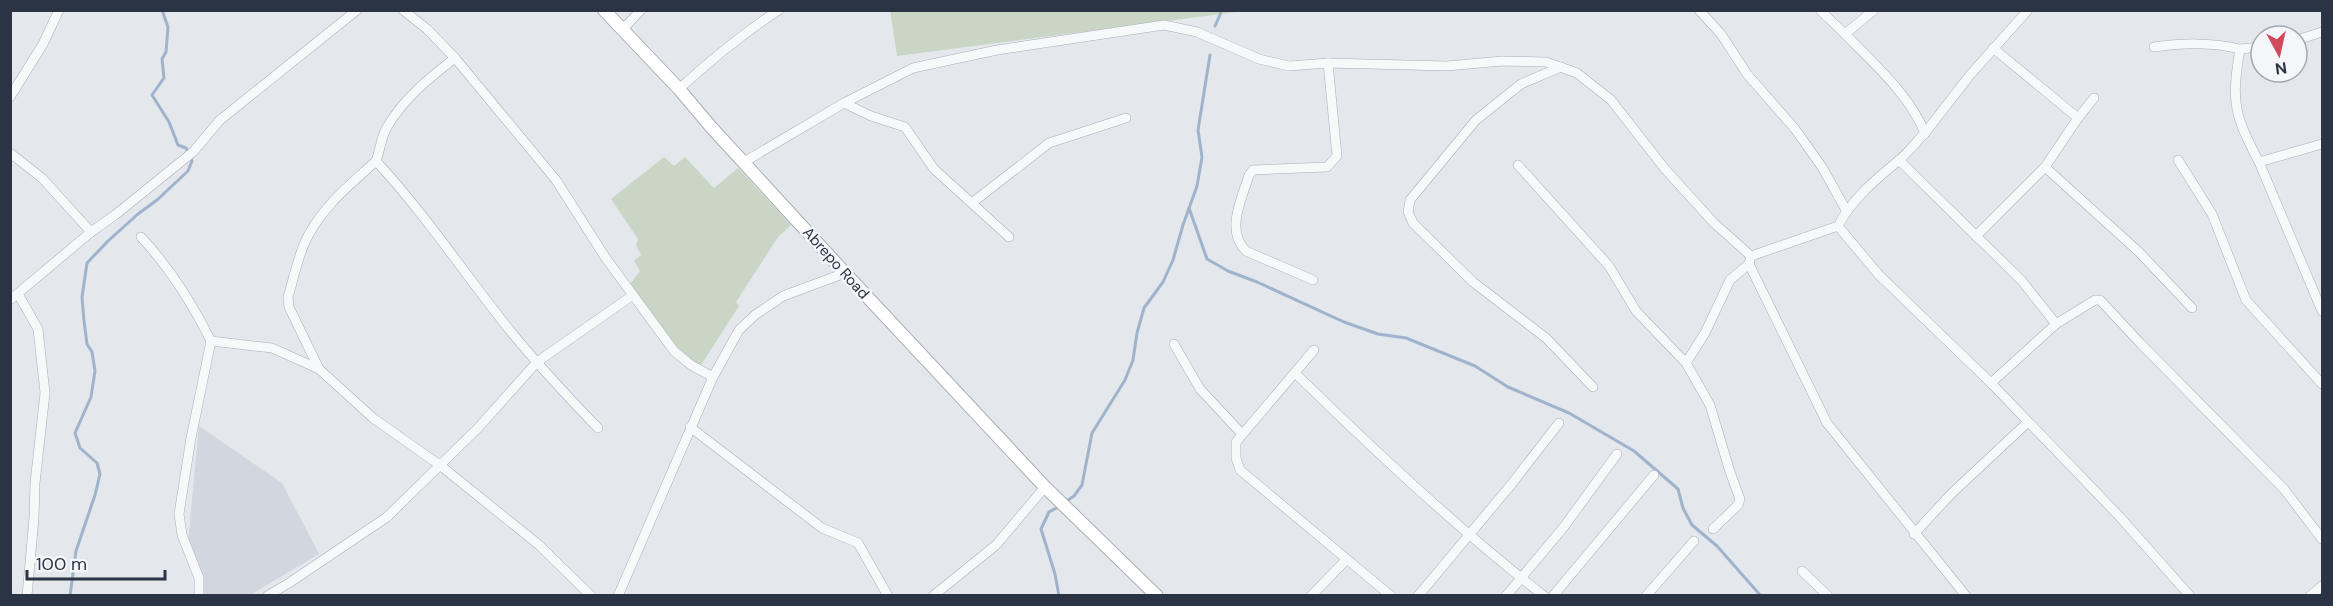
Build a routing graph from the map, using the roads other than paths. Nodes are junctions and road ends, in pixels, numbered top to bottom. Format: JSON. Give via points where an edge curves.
{"nodes":[{"id":1,"x":59,"y":10,"type":"edge"},
{"id":2,"x":357,"y":10,"type":"edge"},
{"id":3,"x":403,"y":10,"type":"edge"},
{"id":4,"x":604,"y":10,"type":"edge"},
{"id":5,"x":641,"y":10,"type":"edge"},
{"id":6,"x":779,"y":10,"type":"edge"},
{"id":7,"x":1699,"y":10,"type":"edge"},
{"id":8,"x":1820,"y":10,"type":"edge"},
{"id":9,"x":1874,"y":10,"type":"edge"},
{"id":10,"x":2028,"y":10,"type":"edge"},
{"id":11,"x":622,"y":30,"type":"junction"},
{"id":12,"x":1845,"y":33,"type":"junction"},
{"id":13,"x":2154,"y":47,"type":"dead end"},
{"id":14,"x":1993,"y":48,"type":"junction"},
{"id":15,"x":2249,"y":48,"type":"edge"},
{"id":16,"x":2240,"y":49,"type":"junction"},
{"id":17,"x":455,"y":58,"type":"junction"},
{"id":18,"x":1328,"y":63,"type":"junction"},
{"id":19,"x":1561,"y":67,"type":"junction"},
{"id":20,"x":679,"y":88,"type":"junction"},
{"id":21,"x":10,"y":97,"type":"edge"},
{"id":22,"x":2094,"y":98,"type":"dead end"},
{"id":23,"x":844,"y":103,"type":"junction"},
{"id":24,"x":1126,"y":118,"type":"dead end"},
{"id":25,"x":2078,"y":118,"type":"junction"},
{"id":26,"x":1924,"y":134,"type":"junction"},
{"id":27,"x":2322,"y":144,"type":"edge"},
{"id":28,"x":10,"y":153,"type":"edge"},
{"id":29,"x":1899,"y":160,"type":"junction"},
{"id":30,"x":2178,"y":160,"type":"dead end"},
{"id":31,"x":376,"y":161,"type":"junction"},
{"id":32,"x":744,"y":162,"type":"junction"},
{"id":33,"x":2259,"y":162,"type":"junction"},
{"id":34,"x":1518,"y":165,"type":"dead end"},
{"id":35,"x":2045,"y":167,"type":"junction"},
{"id":36,"x":972,"y":204,"type":"junction"},
{"id":37,"x":1846,"y":210,"type":"junction"},
{"id":38,"x":1838,"y":226,"type":"junction"},
{"id":39,"x":91,"y":232,"type":"junction"},
{"id":40,"x":1976,"y":236,"type":"junction"},
{"id":41,"x":141,"y":237,"type":"dead end"},
{"id":42,"x":1009,"y":237,"type":"dead end"},
{"id":43,"x":1750,"y":260,"type":"junction"},
{"id":44,"x":844,"y":273,"type":"junction"},
{"id":45,"x":1312,"y":280,"type":"dead end"},
{"id":46,"x":633,"y":296,"type":"junction"},
{"id":47,"x":14,"y":297,"type":"edge"},
{"id":48,"x":2192,"y":308,"type":"dead end"},
{"id":49,"x":2322,"y":311,"type":"edge"},
{"id":50,"x":2056,"y":324,"type":"junction"},
{"id":51,"x":211,"y":341,"type":"junction"},
{"id":52,"x":1174,"y":344,"type":"dead end"},
{"id":53,"x":1314,"y":350,"type":"dead end"},
{"id":54,"x":537,"y":362,"type":"junction"},
{"id":55,"x":1686,"y":363,"type":"junction"},
{"id":56,"x":319,"y":369,"type":"junction"},
{"id":57,"x":1294,"y":373,"type":"junction"},
{"id":58,"x":713,"y":376,"type":"junction"},
{"id":59,"x":1991,"y":383,"type":"junction"},
{"id":60,"x":2322,"y":384,"type":"edge"},
{"id":61,"x":1593,"y":387,"type":"dead end"},
{"id":62,"x":2028,"y":422,"type":"junction"},
{"id":63,"x":1559,"y":423,"type":"dead end"},
{"id":64,"x":690,"y":427,"type":"junction"},
{"id":65,"x":598,"y":428,"type":"dead end"},
{"id":66,"x":1242,"y":434,"type":"junction"},
{"id":67,"x":1617,"y":454,"type":"dead end"},
{"id":68,"x":441,"y":465,"type":"junction"},
{"id":69,"x":1654,"y":475,"type":"dead end"},
{"id":70,"x":1045,"y":488,"type":"junction"},
{"id":71,"x":1713,"y":529,"type":"dead end"},
{"id":72,"x":1914,"y":534,"type":"junction"},
{"id":73,"x":1469,"y":535,"type":"junction"},
{"id":74,"x":2322,"y":539,"type":"edge"},
{"id":75,"x":1694,"y":541,"type":"dead end"},
{"id":76,"x":1346,"y":560,"type":"junction"},
{"id":77,"x":1802,"y":571,"type":"dead end"},
{"id":78,"x":1521,"y":578,"type":"junction"},
{"id":79,"x":2322,"y":586,"type":"edge"},
{"id":80,"x":27,"y":596,"type":"edge"},
{"id":81,"x":200,"y":596,"type":"edge"},
{"id":82,"x":267,"y":596,"type":"edge"},
{"id":83,"x":591,"y":596,"type":"edge"},
{"id":84,"x":618,"y":596,"type":"edge"},
{"id":85,"x":888,"y":596,"type":"edge"},
{"id":86,"x":933,"y":596,"type":"edge"},
{"id":87,"x":1157,"y":596,"type":"edge"},
{"id":88,"x":1311,"y":596,"type":"edge"},
{"id":89,"x":1391,"y":596,"type":"edge"},
{"id":90,"x":1418,"y":596,"type":"edge"},
{"id":91,"x":1506,"y":596,"type":"edge"},
{"id":92,"x":1544,"y":596,"type":"edge"},
{"id":93,"x":1553,"y":596,"type":"edge"},
{"id":94,"x":1646,"y":596,"type":"edge"},
{"id":95,"x":1828,"y":596,"type":"edge"},
{"id":96,"x":1966,"y":596,"type":"edge"},
{"id":97,"x":2190,"y":596,"type":"edge"},
{"id":98,"x":2310,"y":596,"type":"edge"}],
"edges":[{"from":1,"to":21,"type":"street","via":[[44,44]]},
{"from":2,"to":39,"type":"street","via":[[219,120],[193,152]]},
{"from":3,"to":17,"type":"street"},
{"from":4,"to":11,"type":"main road","name":"Abrepo Road"},
{"from":5,"to":11,"type":"street"},
{"from":6,"to":20,"type":"street"},
{"from":7,"to":37,"type":"street","via":[[1795,129]]},
{"from":8,"to":12,"type":"street"},
{"from":9,"to":12,"type":"street"},
{"from":10,"to":14,"type":"street"},
{"from":11,"to":20,"type":"main road","name":"Abrepo Road"},
{"from":12,"to":26,"type":"street","via":[[1903,96]]},
{"from":13,"to":16,"type":"street","via":[[2181,43]]},
{"from":14,"to":25,"type":"street"},
{"from":14,"to":26,"type":"street"},
{"from":15,"to":16,"type":"street"},
{"from":16,"to":33,"type":"street","via":[[2236,113]]},
{"from":17,"to":31,"type":"street","via":[[406,101],[386,130]]},
{"from":17,"to":46,"type":"street","via":[[556,180]]},
{"from":18,"to":19,"type":"street","via":[[1447,66],[1502,61],[1546,62]]},
{"from":18,"to":23,"type":"street","via":[[1289,66],[1259,59],[1197,32],[1164,26],[958,57],[912,68]]},
{"from":18,"to":45,"type":"street","via":[[1337,156],[1327,167],[1253,170],[1234,226],[1239,244],[1246,251]]},
{"from":19,"to":43,"type":"street","via":[[1577,73],[1611,100],[1665,169]]},
{"from":19,"to":61,"type":"street","via":[[1521,84],[1476,120],[1410,200],[1408,212],[1413,223],[1473,282],[1546,338]]},
{"from":20,"to":32,"type":"main road","name":"Abrepo Road"},
{"from":22,"to":25,"type":"street"},
{"from":23,"to":32,"type":"street"},
{"from":23,"to":36,"type":"street","via":[[905,127],[934,169]]},
{"from":24,"to":36,"type":"street","via":[[1049,143]]},
{"from":25,"to":35,"type":"street"},
{"from":26,"to":29,"type":"street"},
{"from":27,"to":33,"type":"street"},
{"from":28,"to":39,"type":"street","via":[[42,178]]},
{"from":29,"to":37,"type":"street"},
{"from":29,"to":40,"type":"street"},
{"from":30,"to":60,"type":"street","via":[[2212,214],[2246,300]]},
{"from":31,"to":54,"type":"street","via":[[404,191]]},
{"from":31,"to":56,"type":"street","via":[[321,215],[307,238],[288,297],[289,307]]},
{"from":32,"to":44,"type":"main road","name":"Abrepo Road"},
{"from":33,"to":49,"type":"street"},
{"from":34,"to":55,"type":"street","via":[[1609,266],[1636,311]]},
{"from":35,"to":40,"type":"street"},
{"from":35,"to":48,"type":"street","via":[[2139,252]]},
{"from":36,"to":42,"type":"street"},
{"from":37,"to":38,"type":"street"},
{"from":38,"to":43,"type":"street"},
{"from":38,"to":59,"type":"street","via":[[1879,275]]},
{"from":39,"to":47,"type":"street"},
{"from":40,"to":50,"type":"street","via":[[2022,281]]},
{"from":41,"to":51,"type":"street","via":[[191,303]]},
{"from":43,"to":55,"type":"street","via":[[1730,280],[1706,333]]},
{"from":43,"to":72,"type":"street","via":[[1827,423]]},
{"from":44,"to":58,"type":"street","via":[[783,296],[755,315],[739,330]]},
{"from":44,"to":70,"type":"main road","name":"Abrepo Road"},
{"from":46,"to":54,"type":"street"},
{"from":46,"to":58,"type":"street","via":[[674,351]]},
{"from":47,"to":80,"type":"street","via":[[38,328],[45,393]]},
{"from":50,"to":59,"type":"street"},
{"from":50,"to":74,"type":"street","via":[[2100,300],[2284,489]]},
{"from":51,"to":56,"type":"street","via":[[272,348]]},
{"from":51,"to":81,"type":"street","via":[[179,514],[182,535],[199,578]]},
{"from":52,"to":66,"type":"street","via":[[1200,389]]},
{"from":53,"to":57,"type":"street"},
{"from":54,"to":65,"type":"street"},
{"from":54,"to":68,"type":"street"},
{"from":55,"to":71,"type":"street","via":[[1710,405],[1740,499]]},
{"from":56,"to":68,"type":"street","via":[[374,418]]},
{"from":57,"to":66,"type":"street"},
{"from":57,"to":73,"type":"street"},
{"from":58,"to":64,"type":"street"},
{"from":59,"to":62,"type":"street"},
{"from":62,"to":72,"type":"street"},
{"from":62,"to":97,"type":"street"},
{"from":63,"to":73,"type":"street"},
{"from":64,"to":84,"type":"street"},
{"from":64,"to":85,"type":"street","via":[[822,528],[858,543]]},
{"from":66,"to":76,"type":"street","via":[[1236,442],[1240,470]]},
{"from":67,"to":78,"type":"street"},
{"from":68,"to":82,"type":"street","via":[[387,517]]},
{"from":68,"to":83,"type":"street","via":[[539,545]]},
{"from":69,"to":93,"type":"street"},
{"from":70,"to":86,"type":"street","via":[[996,545]]},
{"from":70,"to":87,"type":"main road","name":"Abrepo Road"},
{"from":72,"to":96,"type":"street"},
{"from":73,"to":78,"type":"street"},
{"from":73,"to":90,"type":"street"},
{"from":75,"to":94,"type":"street"},
{"from":76,"to":88,"type":"street"},
{"from":76,"to":89,"type":"street"},
{"from":77,"to":95,"type":"street"},
{"from":78,"to":91,"type":"street"},
{"from":78,"to":92,"type":"street"},
{"from":79,"to":98,"type":"street"}]}
